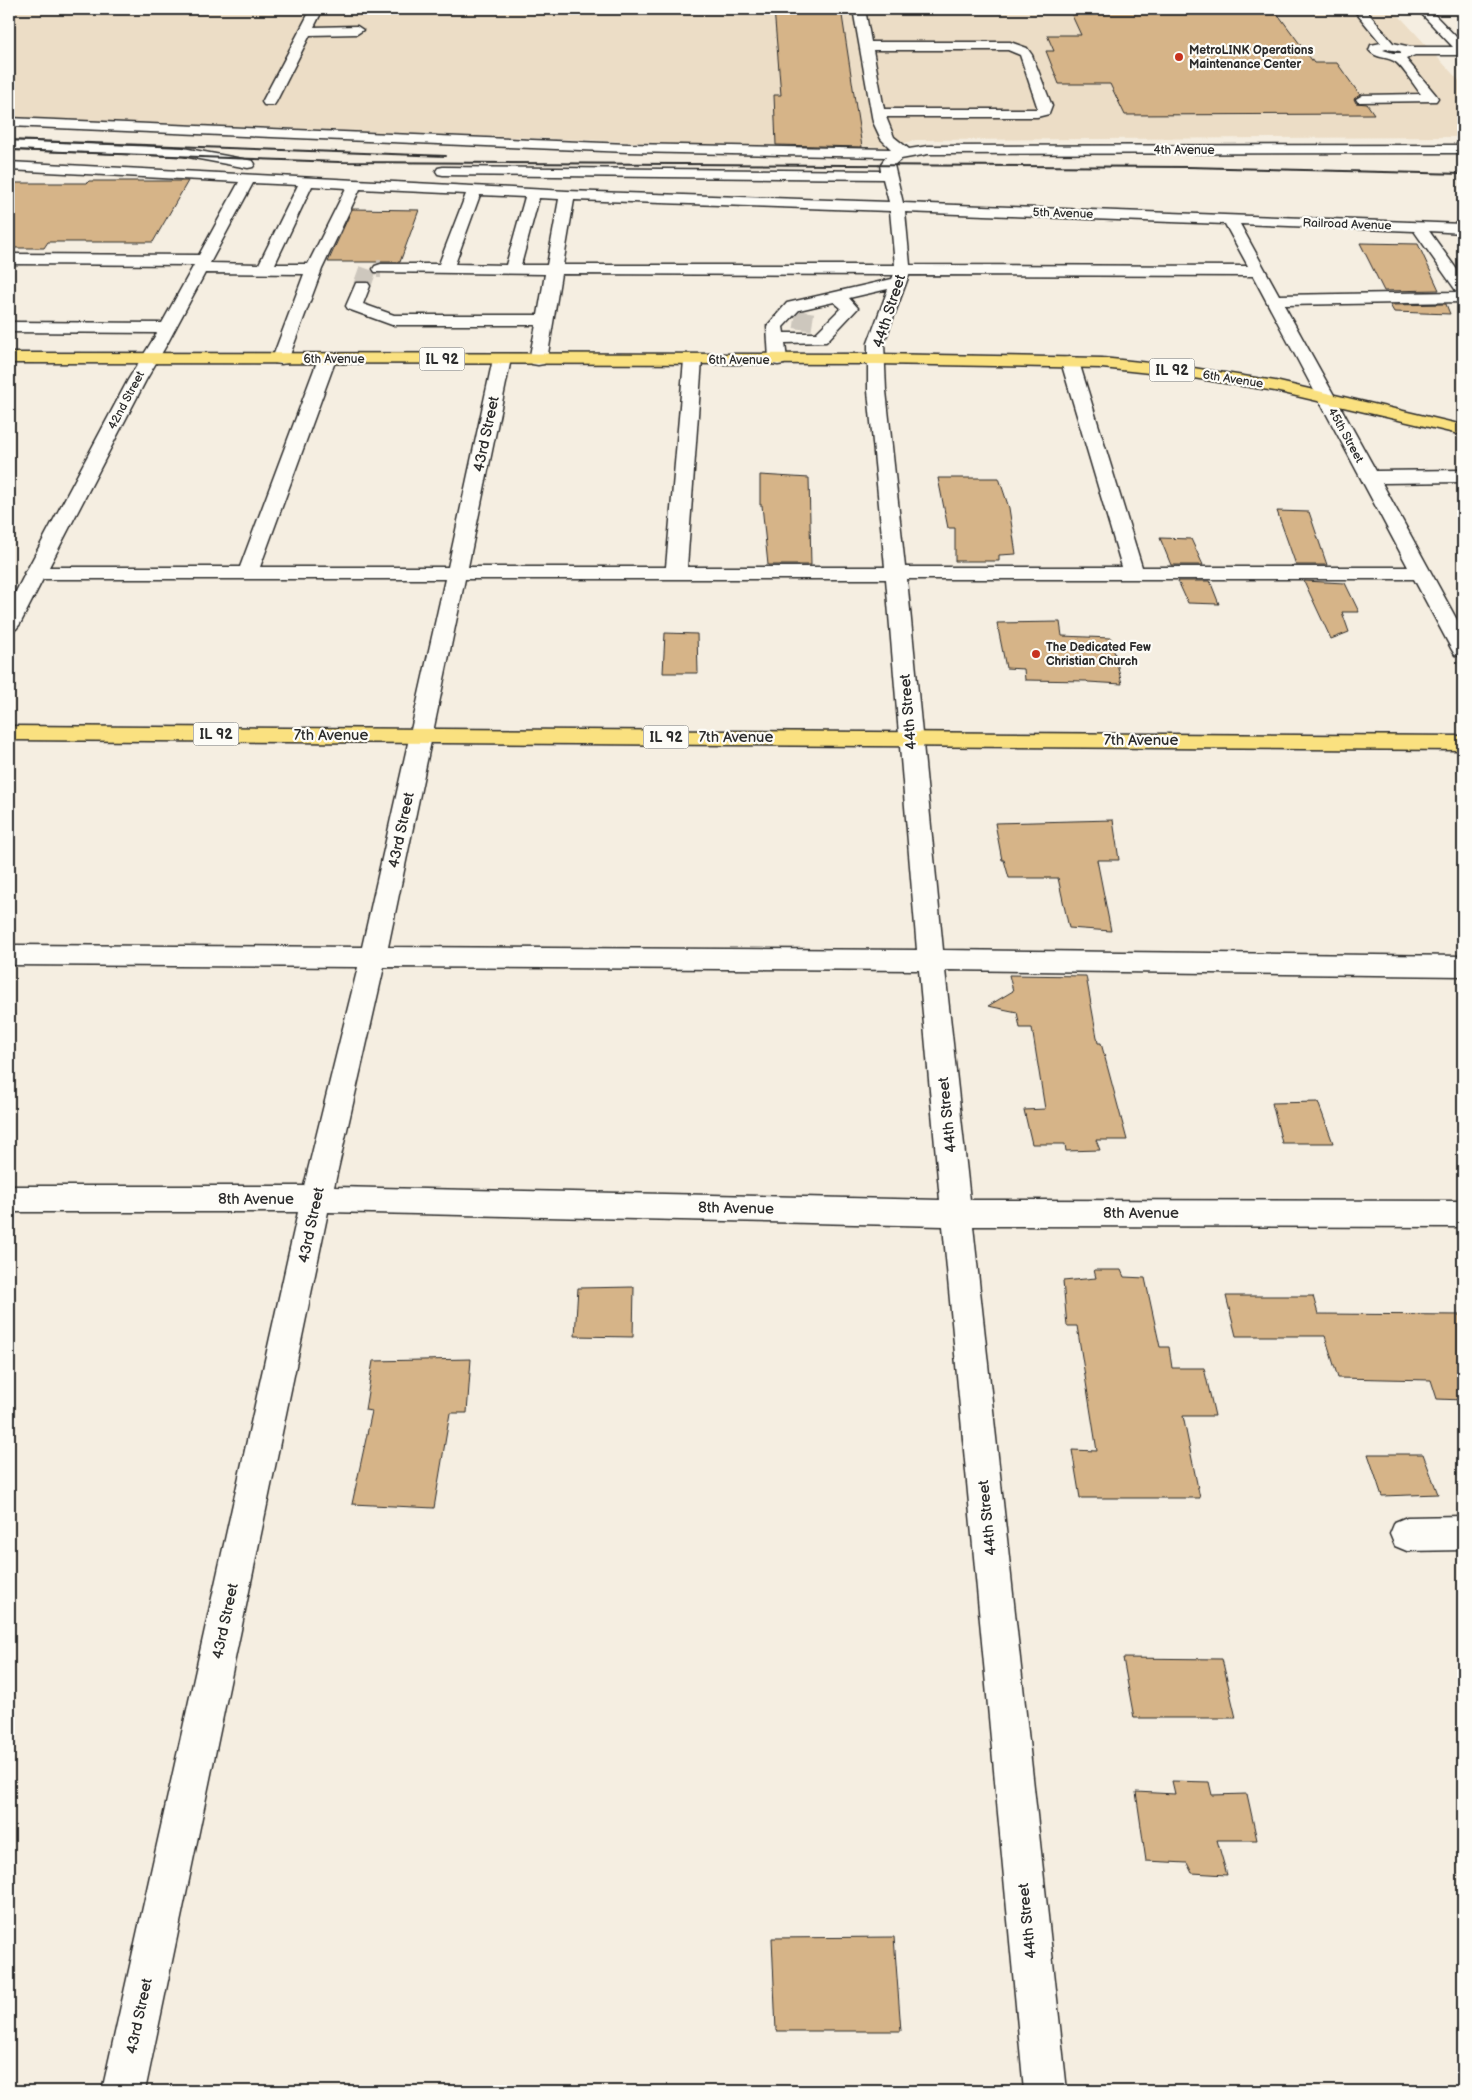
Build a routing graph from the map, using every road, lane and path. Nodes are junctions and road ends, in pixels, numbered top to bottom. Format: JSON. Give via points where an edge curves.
{"nodes":[{"id":1,"x":317,"y":9,"type":"edge"},
{"id":2,"x":859,"y":9,"type":"edge"},
{"id":3,"x":1359,"y":9,"type":"edge"},
{"id":4,"x":1423,"y":9,"type":"edge"},
{"id":5,"x":357,"y":30,"type":"dead end"},
{"id":6,"x":306,"y":31,"type":"junction"},
{"id":7,"x":866,"y":46,"type":"junction"},
{"id":8,"x":1463,"y":51,"type":"edge"},
{"id":9,"x":1404,"y":54,"type":"junction"},
{"id":10,"x":1363,"y":99,"type":"dead end"},
{"id":11,"x":270,"y":102,"type":"dead end"},
{"id":12,"x":879,"y":113,"type":"junction"},
{"id":13,"x":9,"y":122,"type":"edge"},
{"id":14,"x":9,"y":145,"type":"edge"},
{"id":15,"x":1463,"y":149,"type":"edge"},
{"id":16,"x":905,"y":153,"type":"junction"},
{"id":17,"x":9,"y":166,"type":"edge"},
{"id":18,"x":322,"y":168,"type":"dead end"},
{"id":19,"x":427,"y":170,"type":"dead end"},
{"id":20,"x":890,"y":175,"type":"junction"},
{"id":21,"x":248,"y":178,"type":"junction"},
{"id":22,"x":307,"y":181,"type":"junction"},
{"id":23,"x":355,"y":184,"type":"junction"},
{"id":24,"x":475,"y":190,"type":"junction"},
{"id":25,"x":533,"y":193,"type":"junction"},
{"id":26,"x":567,"y":195,"type":"junction"},
{"id":27,"x":897,"y":207,"type":"junction"},
{"id":28,"x":1230,"y":219,"type":"junction"},
{"id":29,"x":1418,"y":226,"type":"junction"},
{"id":30,"x":1463,"y":228,"type":"edge"},
{"id":31,"x":15,"y":264,"type":"edge"},
{"id":32,"x":201,"y":264,"type":"junction"},
{"id":33,"x":265,"y":268,"type":"junction"},
{"id":34,"x":314,"y":269,"type":"junction"},
{"id":35,"x":381,"y":269,"type":"tunnel mouth"},
{"id":36,"x":444,"y":269,"type":"junction"},
{"id":37,"x":512,"y":270,"type":"junction"},
{"id":38,"x":553,"y":270,"type":"junction"},
{"id":39,"x":1258,"y":271,"type":"junction"},
{"id":40,"x":902,"y":276,"type":"junction"},
{"id":41,"x":362,"y":286,"type":"tunnel mouth"},
{"id":42,"x":1463,"y":289,"type":"edge"},
{"id":43,"x":1463,"y":297,"type":"edge"},
{"id":44,"x":1273,"y":300,"type":"junction"},
{"id":45,"x":844,"y":302,"type":"junction"},
{"id":46,"x":886,"y":318,"type":"junction"},
{"id":47,"x":544,"y":320,"type":"junction"},
{"id":48,"x":9,"y":327,"type":"edge"},
{"id":49,"x":167,"y":328,"type":"junction"},
{"id":50,"x":778,"y":338,"type":"junction"},
{"id":51,"x":9,"y":358,"type":"edge"},
{"id":52,"x":149,"y":358,"type":"junction"},
{"id":53,"x":281,"y":359,"type":"junction"},
{"id":54,"x":327,"y":359,"type":"junction"},
{"id":55,"x":502,"y":359,"type":"junction"},
{"id":56,"x":538,"y":360,"type":"junction"},
{"id":57,"x":692,"y":360,"type":"junction"},
{"id":58,"x":778,"y":360,"type":"junction"},
{"id":59,"x":876,"y":360,"type":"junction"},
{"id":60,"x":1070,"y":362,"type":"junction"},
{"id":61,"x":1326,"y":398,"type":"junction"},
{"id":62,"x":1463,"y":430,"type":"edge"},
{"id":63,"x":1463,"y":476,"type":"edge"},
{"id":64,"x":1370,"y":477,"type":"junction"},
{"id":65,"x":34,"y":574,"type":"junction"},
{"id":66,"x":246,"y":574,"type":"junction"},
{"id":67,"x":458,"y":574,"type":"junction"},
{"id":68,"x":676,"y":574,"type":"junction"},
{"id":69,"x":896,"y":574,"type":"junction"},
{"id":70,"x":1134,"y":574,"type":"junction"},
{"id":71,"x":1423,"y":574,"type":"junction"},
{"id":72,"x":9,"y":624,"type":"edge"},
{"id":73,"x":1463,"y":650,"type":"edge"},
{"id":74,"x":9,"y":733,"type":"edge"},
{"id":75,"x":422,"y":735,"type":"junction"},
{"id":76,"x":910,"y":739,"type":"junction"},
{"id":77,"x":1463,"y":743,"type":"edge"},
{"id":78,"x":9,"y":955,"type":"edge"},
{"id":79,"x":373,"y":958,"type":"junction"},
{"id":80,"x":931,"y":960,"type":"junction"},
{"id":81,"x":1463,"y":966,"type":"edge"},
{"id":82,"x":9,"y":1199,"type":"edge"},
{"id":83,"x":316,"y":1199,"type":"junction"},
{"id":84,"x":957,"y":1213,"type":"junction"},
{"id":85,"x":1463,"y":1214,"type":"edge"},
{"id":86,"x":1463,"y":1533,"type":"edge"},
{"id":87,"x":1407,"y":1534,"type":"dead end"},
{"id":88,"x":123,"y":2091,"type":"edge"},
{"id":89,"x":1044,"y":2091,"type":"edge"}],
"edges":[{"from":1,"to":6,"type":"street"},
{"from":2,"to":7,"type":"street"},
{"from":3,"to":9,"type":"street","via":[[1389,45],[1375,50],[1386,56]]},
{"from":4,"to":8,"type":"street"},
{"from":5,"to":6,"type":"street"},
{"from":6,"to":11,"type":"street"},
{"from":7,"to":12,"type":"street"},
{"from":7,"to":12,"type":"street","via":[[1018,48],[1026,55],[1045,106],[1037,113]]},
{"from":8,"to":9,"type":"street"},
{"from":9,"to":10,"type":"street","via":[[1431,98]]},
{"from":12,"to":16,"type":"street","via":[[888,139]]},
{"from":13,"to":16,"type":"street","name":"4th Avenue","via":[[628,148]]},
{"from":14,"to":18,"type":"street","via":[[183,152],[204,154],[226,162]]},
{"from":15,"to":16,"type":"street","name":"4th Avenue","via":[[928,150]]},
{"from":16,"to":20,"type":"street","via":[[889,162]]},
{"from":17,"to":21,"type":"street","name":"5th Avenue"},
{"from":19,"to":20,"type":"street"},
{"from":20,"to":27,"type":"street","name":"44th Street"},
{"from":21,"to":22,"type":"street","name":"5th Avenue"},
{"from":21,"to":32,"type":"street","name":"42nd Street"},
{"from":22,"to":23,"type":"street","name":"5th Avenue"},
{"from":22,"to":33,"type":"street"},
{"from":23,"to":24,"type":"street","name":"5th Avenue"},
{"from":23,"to":34,"type":"street"},
{"from":24,"to":25,"type":"street","name":"5th Avenue"},
{"from":24,"to":36,"type":"street"},
{"from":25,"to":26,"type":"street","name":"5th Avenue"},
{"from":25,"to":37,"type":"street"},
{"from":26,"to":27,"type":"street","name":"5th Avenue"},
{"from":26,"to":38,"type":"street"},
{"from":27,"to":28,"type":"street","name":"5th Avenue"},
{"from":27,"to":40,"type":"street","name":"44th Street"},
{"from":28,"to":29,"type":"street","name":"Railroad Avenue"},
{"from":28,"to":39,"type":"street","name":"45th Street"},
{"from":29,"to":30,"type":"street","name":"Railroad Avenue"},
{"from":29,"to":42,"type":"street"},
{"from":31,"to":32,"type":"street"},
{"from":32,"to":33,"type":"street"},
{"from":32,"to":49,"type":"street","name":"42nd Street"},
{"from":33,"to":34,"type":"street"},
{"from":34,"to":53,"type":"street"},
{"from":35,"to":36,"type":"street"},
{"from":36,"to":37,"type":"street"},
{"from":37,"to":38,"type":"street"},
{"from":38,"to":40,"type":"street"},
{"from":38,"to":47,"type":"street"},
{"from":39,"to":40,"type":"street"},
{"from":39,"to":44,"type":"street","name":"45th Street"},
{"from":40,"to":45,"type":"street"},
{"from":40,"to":46,"type":"street","name":"44th Street"},
{"from":41,"to":47,"type":"street","via":[[354,306],[392,320]]},
{"from":43,"to":44,"type":"street"},
{"from":44,"to":61,"type":"street","name":"45th Street"},
{"from":45,"to":46,"type":"street"},
{"from":45,"to":50,"type":"street","via":[[820,338]]},
{"from":45,"to":50,"type":"street","via":[[793,306],[789,318],[775,326]]},
{"from":46,"to":59,"type":"street","name":"44th Street","via":[[876,343]]},
{"from":47,"to":56,"type":"street"},
{"from":48,"to":49,"type":"street"},
{"from":49,"to":52,"type":"street","name":"42nd Street"},
{"from":50,"to":58,"type":"street"},
{"from":51,"to":52,"type":"main road","name":"6th Avenue","number":"IL 92"},
{"from":52,"to":53,"type":"main road","name":"6th Avenue","number":"IL 92"},
{"from":52,"to":65,"type":"street","name":"42nd Street"},
{"from":53,"to":54,"type":"main road","name":"6th Avenue","number":"IL 92"},
{"from":54,"to":55,"type":"main road","name":"6th Avenue","number":"IL 92"},
{"from":54,"to":66,"type":"street"},
{"from":55,"to":56,"type":"main road","name":"6th Avenue","number":"IL 92"},
{"from":55,"to":67,"type":"street","name":"43rd Street"},
{"from":56,"to":57,"type":"main road","name":"6th Avenue","number":"IL 92"},
{"from":57,"to":58,"type":"main road","name":"6th Avenue","number":"IL 92"},
{"from":57,"to":68,"type":"street"},
{"from":58,"to":59,"type":"main road","name":"6th Avenue","number":"IL 92"},
{"from":59,"to":60,"type":"main road","name":"6th Avenue","number":"IL 92"},
{"from":59,"to":69,"type":"street","name":"44th Street"},
{"from":60,"to":61,"type":"main road","name":"6th Avenue","number":"IL 92","via":[[1233,378]]},
{"from":60,"to":70,"type":"street"},
{"from":61,"to":62,"type":"main road","name":"6th Avenue","number":"IL 92"},
{"from":61,"to":64,"type":"street","name":"45th Street"},
{"from":63,"to":64,"type":"street"},
{"from":64,"to":71,"type":"street","name":"45th Street"},
{"from":65,"to":66,"type":"street"},
{"from":65,"to":72,"type":"street","name":"42nd Street"},
{"from":66,"to":67,"type":"street"},
{"from":67,"to":68,"type":"street"},
{"from":67,"to":75,"type":"street","name":"43rd Street"},
{"from":68,"to":69,"type":"street"},
{"from":69,"to":70,"type":"street"},
{"from":69,"to":76,"type":"street","name":"44th Street"},
{"from":70,"to":71,"type":"street"},
{"from":71,"to":73,"type":"street","name":"45th Street"},
{"from":74,"to":75,"type":"main road","name":"7th Avenue","number":"IL 92"},
{"from":75,"to":76,"type":"main road","name":"7th Avenue","number":"IL 92"},
{"from":75,"to":79,"type":"street","name":"43rd Street"},
{"from":76,"to":77,"type":"main road","name":"7th Avenue","number":"IL 92"},
{"from":76,"to":80,"type":"street","name":"44th Street"},
{"from":78,"to":79,"type":"street"},
{"from":79,"to":80,"type":"street"},
{"from":79,"to":83,"type":"street","name":"43rd Street"},
{"from":80,"to":81,"type":"street"},
{"from":80,"to":84,"type":"street","name":"44th Street"},
{"from":82,"to":83,"type":"street","name":"8th Avenue"},
{"from":83,"to":84,"type":"street","name":"8th Avenue"},
{"from":83,"to":88,"type":"street","name":"43rd Street"},
{"from":84,"to":85,"type":"street","name":"8th Avenue"},
{"from":84,"to":89,"type":"street","name":"44th Street"},
{"from":86,"to":87,"type":"street"}]}
